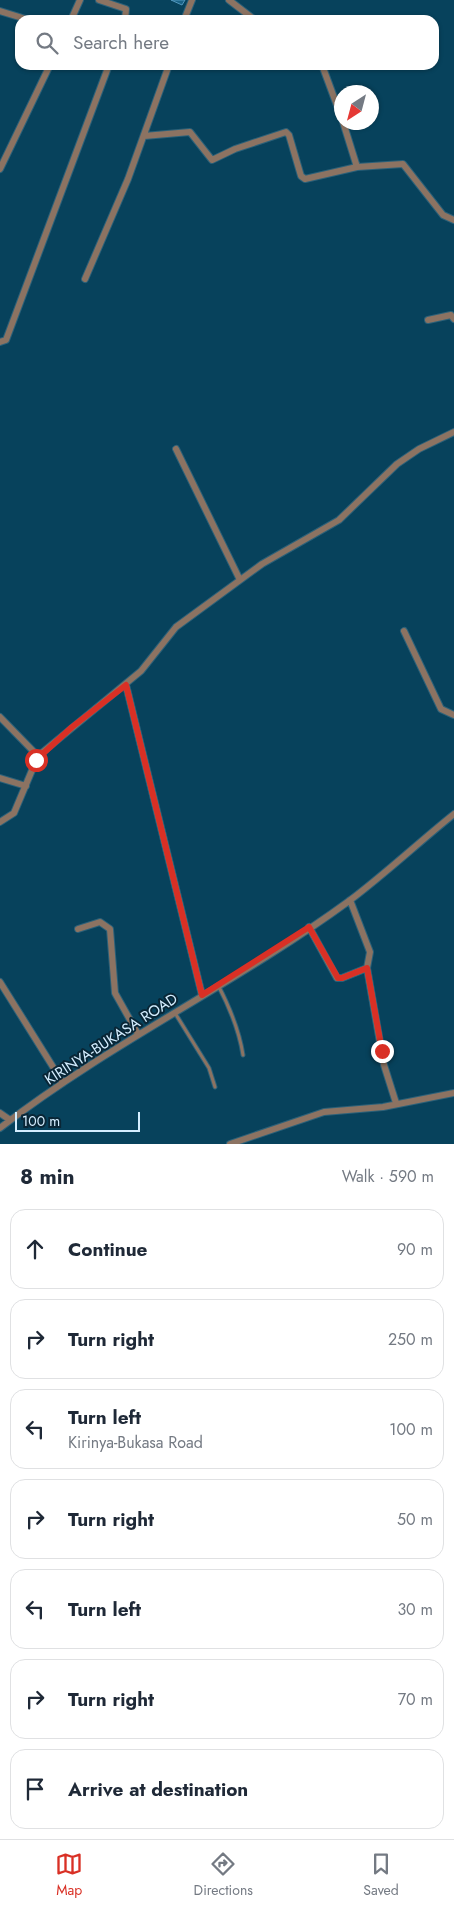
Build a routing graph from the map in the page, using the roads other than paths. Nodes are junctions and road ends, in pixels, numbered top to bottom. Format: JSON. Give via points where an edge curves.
{"nodes":[{"id":1,"x":80,"y":0,"type":"edge"},
{"id":2,"x":99,"y":0,"type":"edge"},
{"id":3,"x":192,"y":0,"type":"edge"},
{"id":4,"x":229,"y":0,"type":"edge"},
{"id":5,"x":0,"y":11,"type":"edge"},
{"id":6,"x":73,"y":15,"type":"edge"},
{"id":7,"x":125,"y":15,"type":"edge"},
{"id":8,"x":186,"y":15,"type":"edge"},
{"id":9,"x":248,"y":15,"type":"edge"},
{"id":10,"x":15,"y":16,"type":"edge"},
{"id":11,"x":48,"y":70,"type":"edge"},
{"id":12,"x":107,"y":70,"type":"edge"},
{"id":13,"x":167,"y":70,"type":"edge"},
{"id":14,"x":324,"y":70,"type":"edge"},
{"id":15,"x":334,"y":99,"type":"edge"},
{"id":16,"x":345,"y":130,"type":"edge"},
{"id":17,"x":144,"y":136,"type":"junction"},
{"id":18,"x":357,"y":167,"type":"junction"},
{"id":19,"x":0,"y":169,"type":"edge"},
{"id":20,"x":454,"y":220,"type":"edge"},
{"id":21,"x":85,"y":279,"type":"dead end"},
{"id":22,"x":454,"y":319,"type":"edge"},
{"id":23,"x":428,"y":320,"type":"dead end"},
{"id":24,"x":0,"y":342,"type":"edge"},
{"id":25,"x":454,"y":432,"type":"edge"},
{"id":26,"x":176,"y":449,"type":"dead end"},
{"id":27,"x":240,"y":580,"type":"junction"},
{"id":28,"x":404,"y":631,"type":"dead end"},
{"id":29,"x":126,"y":685,"type":"junction"},
{"id":30,"x":454,"y":715,"type":"edge"},
{"id":31,"x":0,"y":717,"type":"edge"},
{"id":32,"x":38,"y":756,"type":"junction"},
{"id":33,"x":0,"y":778,"type":"edge"},
{"id":34,"x":26,"y":786,"type":"junction"},
{"id":35,"x":454,"y":814,"type":"edge"},
{"id":36,"x":0,"y":822,"type":"edge"},
{"id":37,"x":350,"y":900,"type":"junction"},
{"id":38,"x":309,"y":927,"type":"junction"},
{"id":39,"x":78,"y":930,"type":"dead end"},
{"id":40,"x":367,"y":968,"type":"junction"},
{"id":41,"x":0,"y":982,"type":"edge"},
{"id":42,"x":218,"y":986,"type":"junction"},
{"id":43,"x":202,"y":995,"type":"junction"},
{"id":44,"x":175,"y":1012,"type":"junction"},
{"id":45,"x":138,"y":1034,"type":"junction"},
{"id":46,"x":243,"y":1055,"type":"dead end"},
{"id":47,"x":64,"y":1083,"type":"junction"},
{"id":48,"x":215,"y":1087,"type":"dead end"},
{"id":49,"x":454,"y":1093,"type":"edge"},
{"id":50,"x":396,"y":1103,"type":"junction"},
{"id":51,"x":0,"y":1113,"type":"edge"},
{"id":52,"x":10,"y":1120,"type":"junction"},
{"id":53,"x":0,"y":1128,"type":"edge"},
{"id":54,"x":230,"y":1144,"type":"edge"}],
"edges":[{"from":1,"to":6,"type":"street"},
{"from":2,"to":7,"type":"street","via":[[126,9]]},
{"from":3,"to":8,"type":"street"},
{"from":4,"to":9,"type":"street"},
{"from":5,"to":10,"type":"street"},
{"from":11,"to":19,"type":"street"},
{"from":12,"to":24,"type":"street","via":[[6,340]]},
{"from":13,"to":17,"type":"street"},
{"from":14,"to":15,"type":"street"},
{"from":16,"to":18,"type":"street"},
{"from":17,"to":18,"type":"street","via":[[190,132],[212,160],[286,132],[302,178]]},
{"from":17,"to":21,"type":"street"},
{"from":18,"to":20,"type":"street","via":[[405,164],[443,215]]},
{"from":22,"to":23,"type":"street","via":[[450,315]]},
{"from":25,"to":27,"type":"street","via":[[397,464],[334,524]]},
{"from":26,"to":27,"type":"street"},
{"from":27,"to":29,"type":"street","via":[[176,627],[149,663]]},
{"from":28,"to":30,"type":"street","via":[[441,708]]},
{"from":29,"to":32,"type":"street"},
{"from":29,"to":43,"type":"street"},
{"from":31,"to":32,"type":"street"},
{"from":32,"to":34,"type":"street"},
{"from":33,"to":34,"type":"street"},
{"from":34,"to":36,"type":"street","via":[[14,813]]},
{"from":35,"to":37,"type":"street","name":"KIRINYA-BUKASA ROAD"},
{"from":37,"to":38,"type":"street","name":"KIRINYA-BUKASA ROAD"},
{"from":37,"to":40,"type":"street","via":[[370,952]]},
{"from":38,"to":40,"type":"street","via":[[338,978]]},
{"from":38,"to":42,"type":"street","name":"KIRINYA-BUKASA ROAD"},
{"from":39,"to":45,"type":"street","via":[[100,922],[110,929],[115,993]]},
{"from":40,"to":50,"type":"street","via":[[384,1065]]},
{"from":41,"to":47,"type":"street"},
{"from":42,"to":43,"type":"street","name":"KIRINYA-BUKASA ROAD"},
{"from":42,"to":46,"type":"lane","via":[[240,1036]]},
{"from":43,"to":44,"type":"street","name":"KIRINYA-BUKASA ROAD"},
{"from":44,"to":45,"type":"street","name":"KIRINYA-BUKASA ROAD"},
{"from":44,"to":48,"type":"lane","via":[[209,1068]]},
{"from":45,"to":47,"type":"street","name":"KIRINYA-BUKASA ROAD"},
{"from":47,"to":52,"type":"street","name":"KIRINYA-BUKASA ROAD"},
{"from":49,"to":50,"type":"street"},
{"from":50,"to":54,"type":"street","via":[[324,1112]]},
{"from":51,"to":52,"type":"street"},
{"from":52,"to":53,"type":"street","name":"KIRINYA-BUKASA ROAD"}]}
